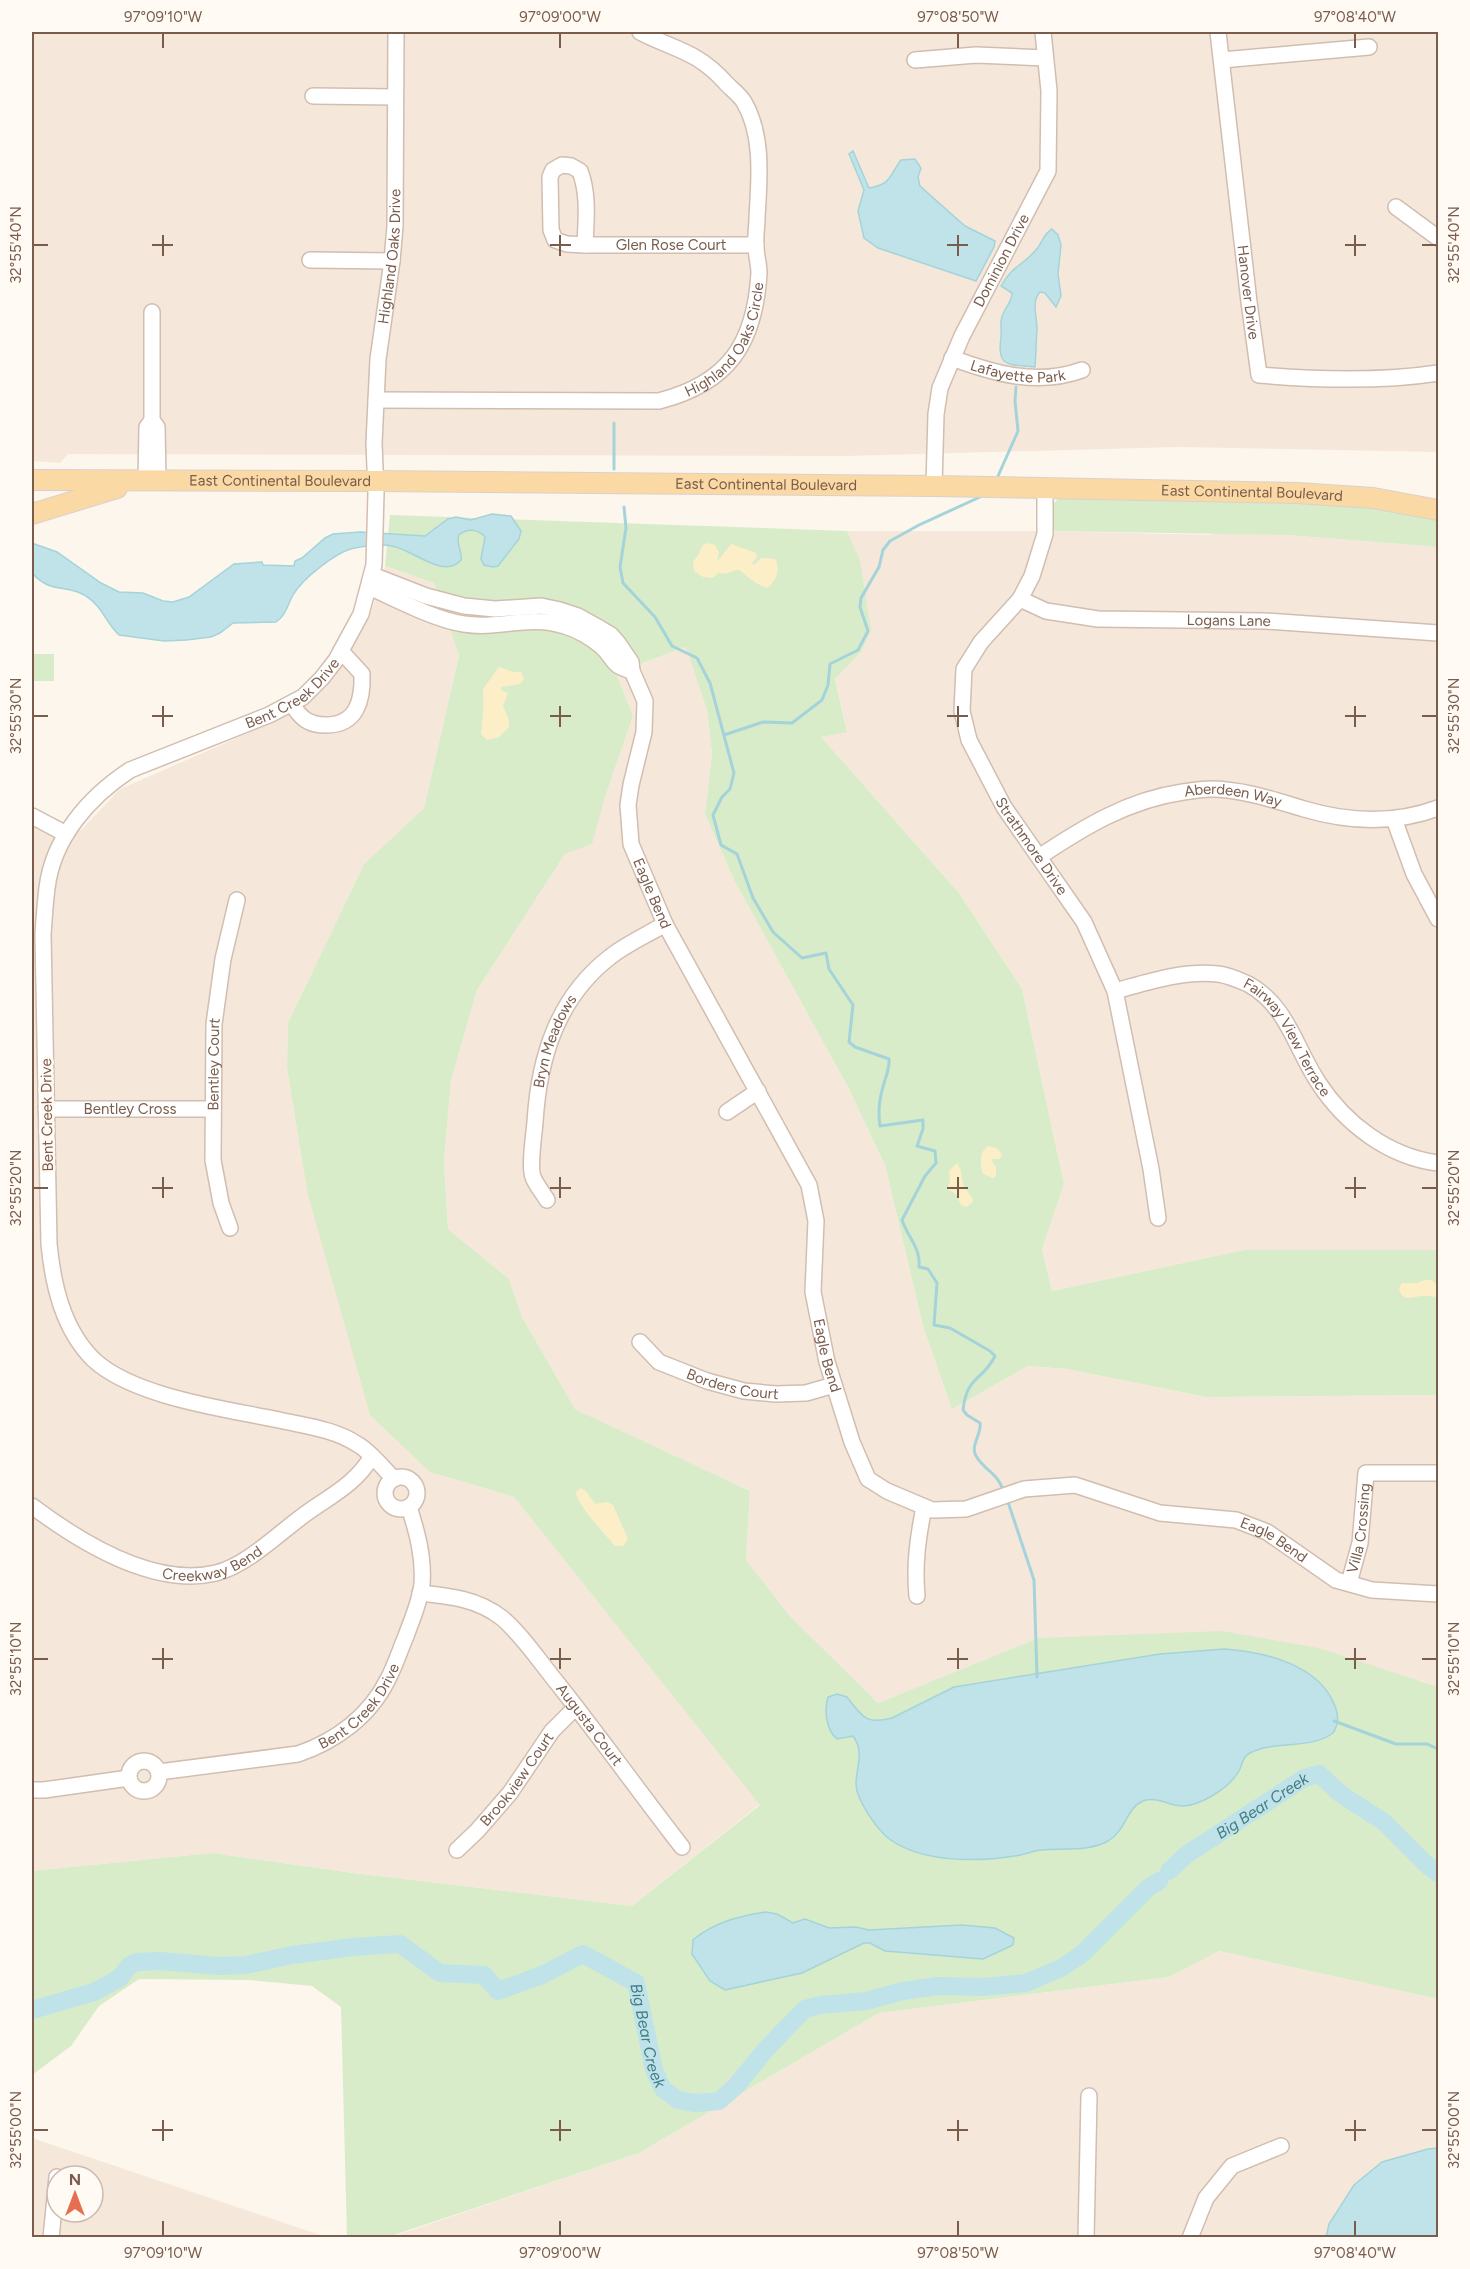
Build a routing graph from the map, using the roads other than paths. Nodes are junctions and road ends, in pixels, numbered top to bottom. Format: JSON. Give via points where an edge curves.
{"nodes":[{"id":1,"x":396,"y":32,"type":"edge"},
{"id":2,"x":640,"y":32,"type":"edge"},
{"id":3,"x":1043,"y":32,"type":"edge"},
{"id":4,"x":1218,"y":32,"type":"edge"},
{"id":5,"x":1369,"y":46,"type":"dead end"},
{"id":6,"x":1045,"y":58,"type":"junction"},
{"id":7,"x":915,"y":60,"type":"dead end"},
{"id":8,"x":1222,"y":60,"type":"junction"},
{"id":9,"x":313,"y":96,"type":"dead end"},
{"id":10,"x":395,"y":97,"type":"junction"},
{"id":11,"x":1396,"y":207,"type":"dead end"},
{"id":12,"x":1438,"y":238,"type":"edge"},
{"id":13,"x":585,"y":245,"type":"junction"},
{"id":14,"x":756,"y":245,"type":"junction"},
{"id":15,"x":310,"y":260,"type":"dead end"},
{"id":16,"x":392,"y":261,"type":"junction"},
{"id":17,"x":152,"y":312,"type":"dead end"},
{"id":18,"x":952,"y":357,"type":"junction"},
{"id":19,"x":1082,"y":370,"type":"dead end"},
{"id":20,"x":1438,"y":373,"type":"edge"},
{"id":21,"x":376,"y":400,"type":"junction"},
{"id":22,"x":32,"y":480,"type":"edge"},
{"id":23,"x":152,"y":480,"type":"junction"},
{"id":24,"x":374,"y":481,"type":"junction"},
{"id":25,"x":934,"y":486,"type":"junction"},
{"id":26,"x":1045,"y":489,"type":"junction"},
{"id":27,"x":1438,"y":496,"type":"edge"},
{"id":28,"x":1373,"y":498,"type":"junction"},
{"id":29,"x":1438,"y":510,"type":"edge"},
{"id":30,"x":32,"y":514,"type":"edge"},
{"id":31,"x":370,"y":581,"type":"junction"},
{"id":32,"x":1020,"y":599,"type":"junction"},
{"id":33,"x":1438,"y":633,"type":"edge"},
{"id":34,"x":341,"y":651,"type":"junction"},
{"id":35,"x":292,"y":704,"type":"junction"},
{"id":36,"x":1438,"y":808,"type":"edge"},
{"id":37,"x":32,"y":816,"type":"edge"},
{"id":38,"x":1394,"y":819,"type":"junction"},
{"id":39,"x":66,"y":834,"type":"junction"},
{"id":40,"x":1039,"y":857,"type":"junction"},
{"id":41,"x":237,"y":900,"type":"dead end"},
{"id":42,"x":1438,"y":920,"type":"edge"},
{"id":43,"x":664,"y":924,"type":"junction"},
{"id":44,"x":1115,"y":991,"type":"junction"},
{"id":45,"x":758,"y":1091,"type":"junction"},
{"id":46,"x":46,"y":1109,"type":"junction"},
{"id":47,"x":213,"y":1109,"type":"junction"},
{"id":48,"x":727,"y":1112,"type":"dead end"},
{"id":49,"x":1438,"y":1164,"type":"edge"},
{"id":50,"x":548,"y":1200,"type":"dead end"},
{"id":51,"x":1158,"y":1218,"type":"dead end"},
{"id":52,"x":230,"y":1228,"type":"dead end"},
{"id":53,"x":640,"y":1342,"type":"dead end"},
{"id":54,"x":834,"y":1385,"type":"junction"},
{"id":55,"x":372,"y":1456,"type":"junction"},
{"id":56,"x":1438,"y":1473,"type":"edge"},
{"id":57,"x":393,"y":1479,"type":"junction"},
{"id":58,"x":32,"y":1506,"type":"edge"},
{"id":59,"x":409,"y":1507,"type":"junction"},
{"id":60,"x":924,"y":1507,"type":"junction"},
{"id":61,"x":1349,"y":1583,"type":"junction"},
{"id":62,"x":420,"y":1593,"type":"junction"},
{"id":63,"x":1438,"y":1594,"type":"edge"},
{"id":64,"x":917,"y":1596,"type":"dead end"},
{"id":65,"x":576,"y":1707,"type":"junction"},
{"id":66,"x":159,"y":1772,"type":"junction"},
{"id":67,"x":129,"y":1778,"type":"junction"},
{"id":68,"x":32,"y":1790,"type":"edge"},
{"id":69,"x":682,"y":1847,"type":"dead end"},
{"id":70,"x":458,"y":1850,"type":"dead end"},
{"id":71,"x":1089,"y":2096,"type":"dead end"},
{"id":72,"x":1281,"y":2146,"type":"dead end"},
{"id":73,"x":1086,"y":2238,"type":"edge"},
{"id":74,"x":1190,"y":2238,"type":"edge"}],
"edges":[{"from":1,"to":10,"type":"street","name":"Highland Oaks Drive"},
{"from":2,"to":14,"type":"street","name":"Highland Oaks Circle","via":[[698,58],[746,106],[756,139],[759,168]]},
{"from":3,"to":6,"type":"street","name":"Dominion Drive"},
{"from":4,"to":8,"type":"street","name":"Hanover Drive"},
{"from":5,"to":8,"type":"street"},
{"from":6,"to":7,"type":"street","via":[[976,55]]},
{"from":6,"to":18,"type":"street","name":"Dominion Drive","via":[[1050,114],[1048,171]]},
{"from":8,"to":20,"type":"street","name":"Hanover Drive","via":[[1259,375],[1374,378]]},
{"from":9,"to":10,"type":"street"},
{"from":10,"to":16,"type":"street","name":"Highland Oaks Drive"},
{"from":11,"to":12,"type":"street"},
{"from":13,"to":13,"type":"street","name":"Glen Rose Court","via":[[555,240],[551,230],[550,177],[562,165],[580,171],[584,182]]},
{"from":13,"to":14,"type":"street","name":"Glen Rose Court"},
{"from":14,"to":21,"type":"street","name":"Highland Oaks Circle","via":[[759,271],[748,334],[726,367],[692,391],[659,401]]},
{"from":15,"to":16,"type":"street"},
{"from":16,"to":21,"type":"street","name":"Highland Oaks Drive","via":[[381,325]]},
{"from":17,"to":23,"type":"street","via":[[152,420],[157,427]]},
{"from":18,"to":19,"type":"street","name":"Lafayette Park","via":[[979,368],[1027,378],[1049,379]]},
{"from":18,"to":25,"type":"street","name":"Dominion Drive","via":[[940,388],[936,414]]},
{"from":21,"to":24,"type":"street","name":"Highland Oaks Drive"},
{"from":22,"to":23,"type":"main road","name":"East Continental Boulevard"},
{"from":23,"to":24,"type":"main road","name":"East Continental Boulevard"},
{"from":23,"to":30,"type":"main road","via":[[102,491]]},
{"from":24,"to":25,"type":"main road","name":"East Continental Boulevard"},
{"from":24,"to":31,"type":"street","name":"Bent Creek Drive"},
{"from":25,"to":26,"type":"main road","name":"East Continental Boulevard"},
{"from":26,"to":28,"type":"main road","name":"East Continental Boulevard"},
{"from":26,"to":32,"type":"street","name":"Strathmore Drive","via":[[1045,534]]},
{"from":27,"to":28,"type":"main road","name":"East Continental Boulevard"},
{"from":28,"to":29,"type":"main road","name":"East Continental Boulevard"},
{"from":31,"to":34,"type":"street","name":"Bent Creek Drive","via":[[361,614]]},
{"from":31,"to":43,"type":"street","name":"Eagle Bend","via":[[463,624],[532,620],[567,627],[602,647],[617,667],[632,671],[646,713],[628,805],[631,844]]},
{"from":32,"to":33,"type":"street","name":"Logans Lane","via":[[1046,611],[1098,619],[1265,621]]},
{"from":32,"to":40,"type":"street","name":"Strathmore Drive","via":[[981,642],[964,669],[962,711],[969,740],[999,798]]},
{"from":34,"to":35,"type":"street","name":"Bent Creek Drive","via":[[322,678]]},
{"from":34,"to":35,"type":"street","via":[[362,674],[363,690],[354,714],[337,725],[315,725],[300,717]]},
{"from":35,"to":39,"type":"street","name":"Bent Creek Drive","via":[[130,770],[82,810]]},
{"from":36,"to":38,"type":"street","name":"Aberdeen Way"},
{"from":37,"to":39,"type":"street"},
{"from":38,"to":40,"type":"street","name":"Aberdeen Way","via":[[1361,820],[1306,810],[1275,799],[1210,789],[1144,800],[1086,826]]},
{"from":38,"to":42,"type":"street","via":[[1414,874]]},
{"from":39,"to":46,"type":"street","name":"Bent Creek Drive","via":[[47,886],[43,935]]},
{"from":40,"to":44,"type":"street","name":"Strathmore Drive","via":[[1084,922]]},
{"from":41,"to":47,"type":"street","name":"Bentley Court","via":[[223,959],[214,1024]]},
{"from":43,"to":45,"type":"street","name":"Eagle Bend"},
{"from":43,"to":50,"type":"street","name":"Bryn Meadows","via":[[610,956],[594,971],[568,1003],[549,1041],[537,1090],[532,1175]]},
{"from":44,"to":49,"type":"street","name":"Fairway View Terrace","via":[[1189,974],[1219,974],[1247,984],[1271,1001],[1286,1020],[1318,1082],[1342,1112],[1372,1140],[1419,1161]]},
{"from":44,"to":51,"type":"street","name":"Strathmore Drive"},
{"from":45,"to":48,"type":"street"},
{"from":45,"to":54,"type":"street","name":"Eagle Bend","via":[[809,1185],[816,1221],[813,1292]]},
{"from":46,"to":47,"type":"street","name":"Bentley Cross"},
{"from":46,"to":55,"type":"street","name":"Bent Creek Drive","via":[[52,1277],[71,1328],[94,1360],[114,1375],[146,1389],[331,1431]]},
{"from":47,"to":52,"type":"street","name":"Bentley Court","via":[[213,1160],[220,1203]]},
{"from":53,"to":54,"type":"street","name":"Borders Court","via":[[659,1362],[744,1391],[806,1393]]},
{"from":54,"to":60,"type":"street","name":"Eagle Bend","via":[[868,1479]]},
{"from":55,"to":57,"type":"street","name":"Bent Creek Drive"},
{"from":55,"to":58,"type":"street","name":"Creekway Bend","via":[[355,1480],[247,1558],[217,1573],[169,1576],[132,1566]]},
{"from":56,"to":61,"type":"street","name":"Villa Crossing","via":[[1366,1473],[1360,1543]]},
{"from":57,"to":59,"type":"street","via":[[386,1487],[386,1498],[399,1509]]},
{"from":57,"to":59,"type":"street","via":[[405,1477],[414,1482],[418,1493]]},
{"from":59,"to":62,"type":"street","name":"Bent Creek Drive","via":[[422,1564]]},
{"from":60,"to":61,"type":"street","name":"Eagle Bend","via":[[966,1509],[1024,1489],[1076,1485],[1160,1513],[1236,1520],[1268,1532],[1336,1580]]},
{"from":60,"to":64,"type":"street","via":[[917,1542]]},
{"from":61,"to":63,"type":"street","name":"Eagle Bend","via":[[1372,1590]]},
{"from":62,"to":65,"type":"street","name":"Augusta Court","via":[[456,1596],[502,1618]]},
{"from":62,"to":66,"type":"street","name":"Bent Creek Drive","via":[[388,1680],[375,1700],[338,1737],[298,1754]]},
{"from":65,"to":69,"type":"street","name":"Augusta Court"},
{"from":65,"to":70,"type":"street","name":"Brookview Court","via":[[552,1731],[510,1792]]},
{"from":66,"to":67,"type":"street","via":[[153,1763],[141,1761],[132,1766]]},
{"from":66,"to":67,"type":"street","via":[[156,1785],[147,1791],[134,1787]]},
{"from":67,"to":68,"type":"street"},
{"from":71,"to":73,"type":"street"},
{"from":72,"to":74,"type":"street","via":[[1232,2166],[1206,2198]]}]}
